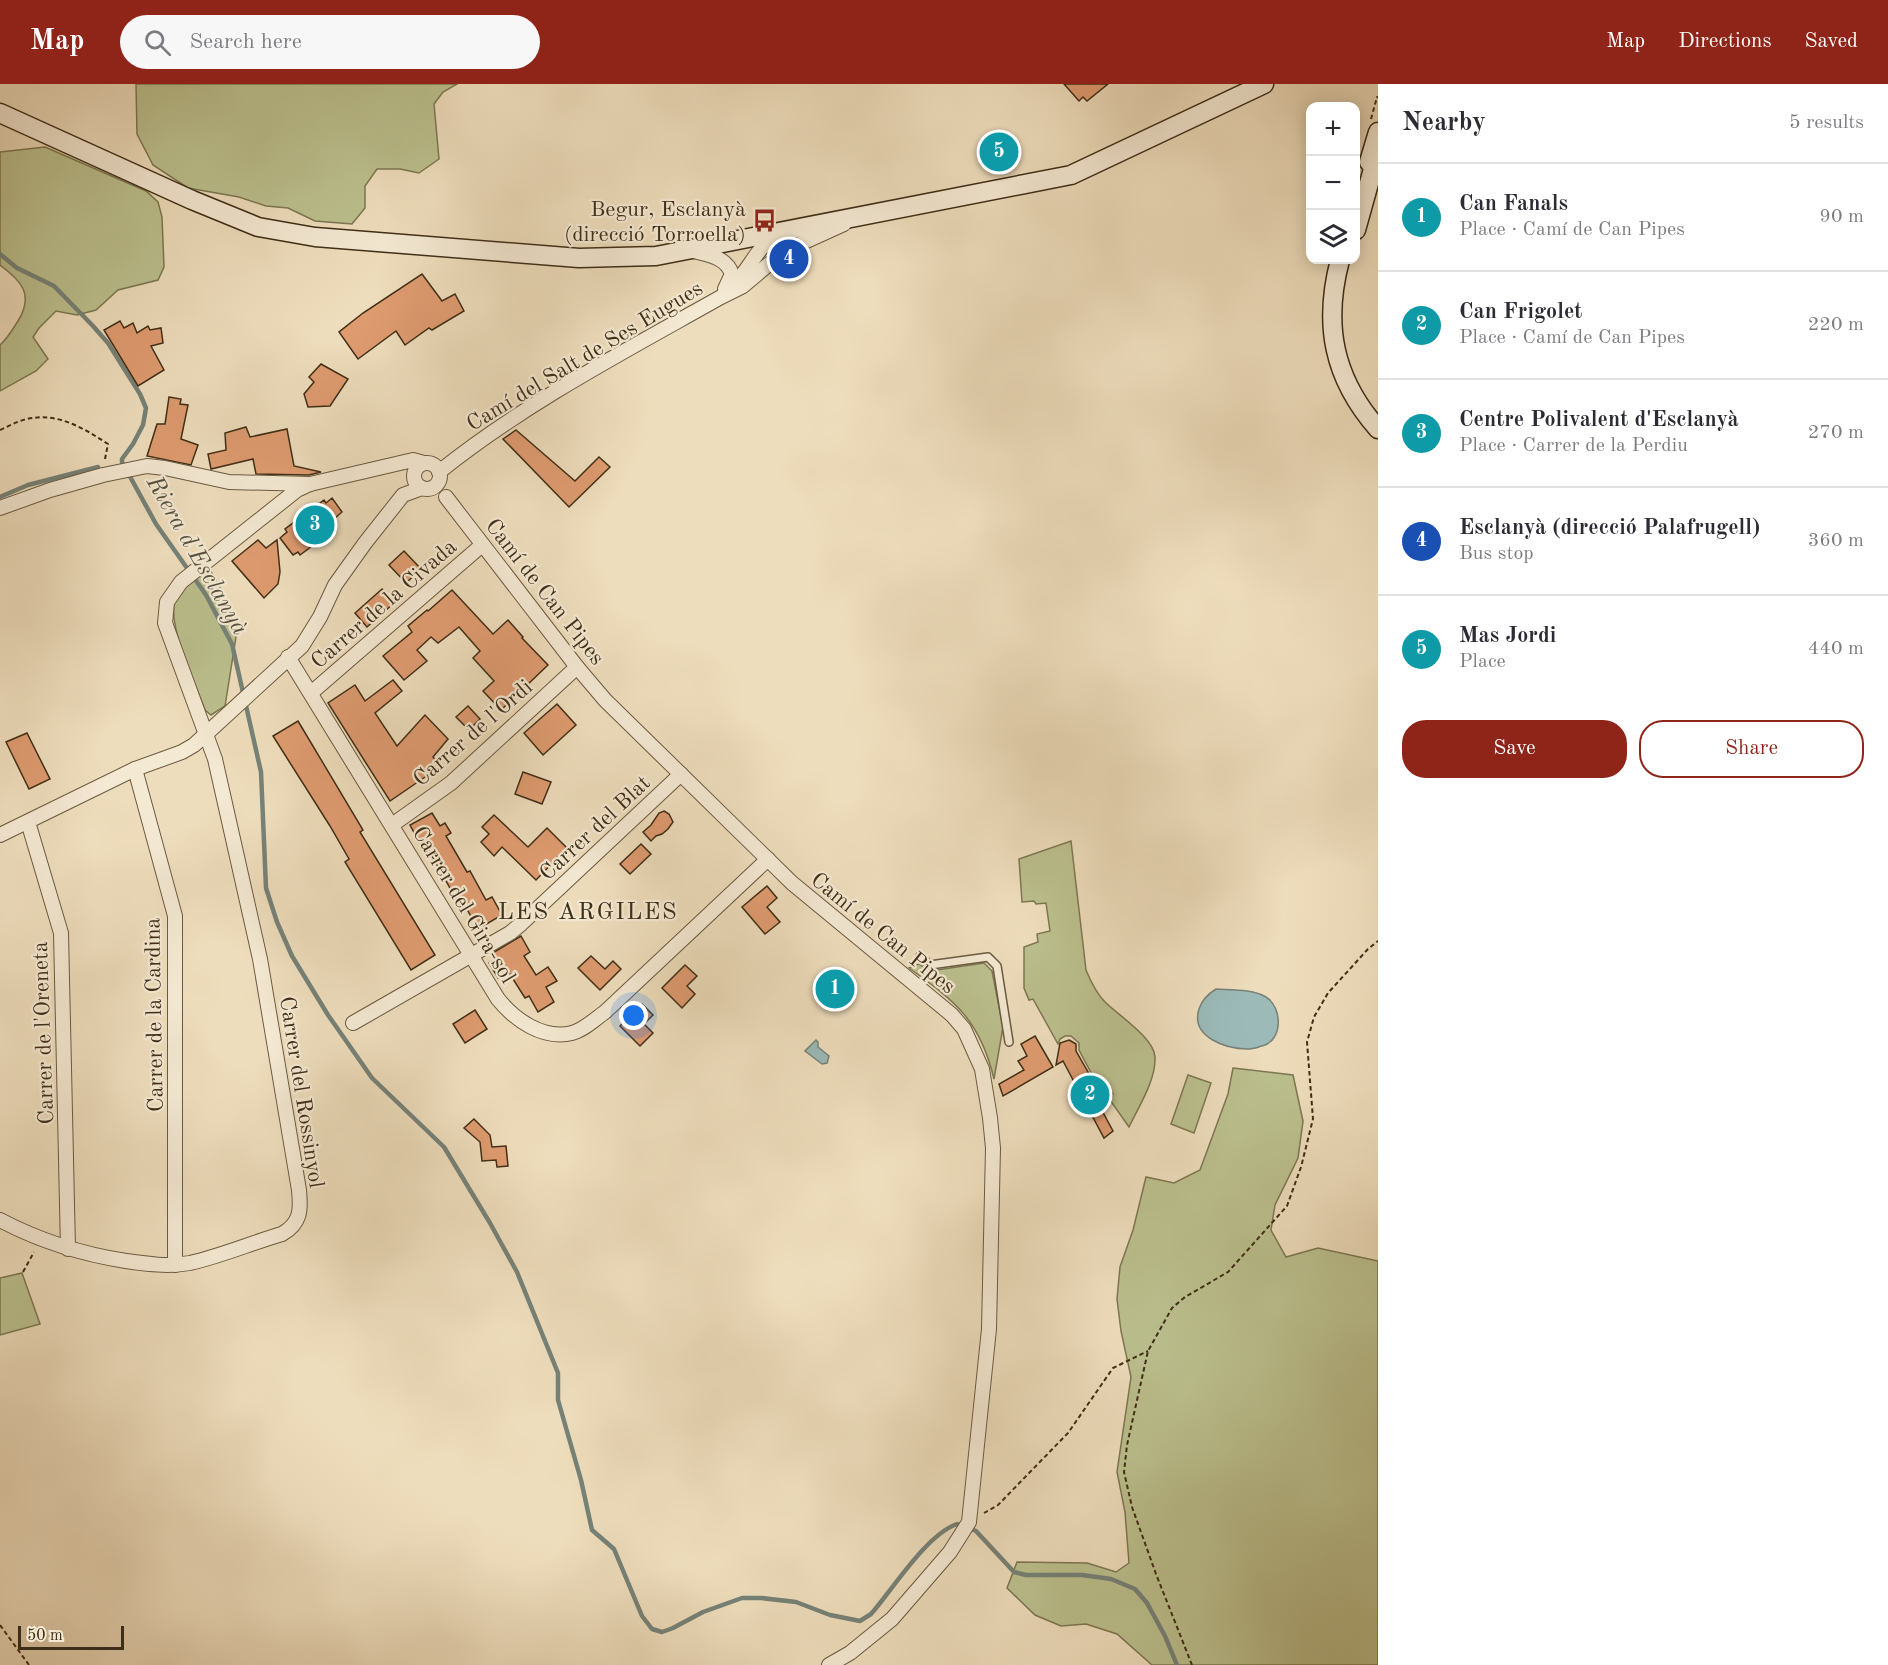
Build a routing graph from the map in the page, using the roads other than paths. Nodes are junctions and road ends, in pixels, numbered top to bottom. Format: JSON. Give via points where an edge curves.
{"nodes":[{"id":1,"x":1264,"y":84,"type":"edge"},
{"id":2,"x":0,"y":113,"type":"edge"},
{"id":3,"x":1378,"y":132,"type":"edge"},
{"id":4,"x":1378,"y":151,"type":"edge"},
{"id":5,"x":1360,"y":193,"type":"edge"},
{"id":6,"x":868,"y":214,"type":"junction"},
{"id":7,"x":1360,"y":216,"type":"edge"},
{"id":8,"x":790,"y":229,"type":"junction"},
{"id":9,"x":740,"y":238,"type":"junction"},
{"id":10,"x":763,"y":244,"type":"junction"},
{"id":11,"x":685,"y":250,"type":"junction"},
{"id":12,"x":770,"y":264,"type":"junction"},
{"id":13,"x":1339,"y":264,"type":"edge"},
{"id":14,"x":1346,"y":264,"type":"edge"},
{"id":15,"x":720,"y":297,"type":"junction"},
{"id":16,"x":1378,"y":416,"type":"edge"},
{"id":17,"x":1378,"y":429,"type":"edge"},
{"id":18,"x":434,"y":469,"type":"junction"},
{"id":19,"x":263,"y":483,"type":"junction"},
{"id":20,"x":310,"y":484,"type":"junction"},
{"id":21,"x":424,"y":489,"type":"junction"},
{"id":22,"x":446,"y":497,"type":"junction"},
{"id":23,"x":279,"y":505,"type":"junction"},
{"id":24,"x":0,"y":508,"type":"edge"},
{"id":25,"x":482,"y":546,"type":"junction"},
{"id":26,"x":288,"y":657,"type":"junction"},
{"id":27,"x":577,"y":667,"type":"junction"},
{"id":28,"x":311,"y":693,"type":"junction"},
{"id":29,"x":206,"y":733,"type":"junction"},
{"id":30,"x":135,"y":769,"type":"junction"},
{"id":31,"x":681,"y":774,"type":"junction"},
{"id":32,"x":28,"y":822,"type":"junction"},
{"id":33,"x":392,"y":825,"type":"junction"},
{"id":34,"x":0,"y":835,"type":"edge"},
{"id":35,"x":768,"y":859,"type":"junction"},
{"id":36,"x":471,"y":955,"type":"junction"},
{"id":37,"x":920,"y":957,"type":"dead end"},
{"id":38,"x":353,"y":1023,"type":"dead end"},
{"id":39,"x":1009,"y":1042,"type":"dead end"},
{"id":40,"x":0,"y":1220,"type":"edge"},
{"id":41,"x":68,"y":1248,"type":"junction"},
{"id":42,"x":175,"y":1265,"type":"junction"},
{"id":43,"x":829,"y":1665,"type":"edge"}],
"edges":[{"from":1,"to":6,"type":"street","via":[[1071,175]]},
{"from":2,"to":11,"type":"street","via":[[258,227],[315,237],[579,258],[656,256]]},
{"from":3,"to":5,"type":"street"},
{"from":4,"to":7,"type":"street"},
{"from":6,"to":8,"type":"street"},
{"from":6,"to":12,"type":"street","name":"Camí del Salt de Ses Eugues","via":[[800,244]]},
{"from":8,"to":9,"type":"street"},
{"from":8,"to":10,"type":"street","name":"Camí del Salt de Ses Eugues"},
{"from":9,"to":10,"type":"street"},
{"from":9,"to":11,"type":"street"},
{"from":10,"to":12,"type":"street"},
{"from":10,"to":15,"type":"street","name":"Camí del Salt de Ses Eugues","via":[[740,278]]},
{"from":11,"to":15,"type":"street","name":"Camí del Salt de Ses Eugues","via":[[723,260],[729,266],[732,274]]},
{"from":12,"to":15,"type":"street","name":"Camí del Salt de Ses Eugues","via":[[743,286]]},
{"from":13,"to":17,"type":"street","via":[[1331,304],[1338,359],[1349,390]]},
{"from":14,"to":16,"type":"street","via":[[1340,284],[1338,335],[1355,386]]},
{"from":15,"to":18,"type":"street","name":"Camí del Salt de Ses Eugues","via":[[541,400]]},
{"from":18,"to":20,"type":"street","via":[[413,460]]},
{"from":18,"to":21,"type":"street","via":[[438,484],[433,489]]},
{"from":18,"to":21,"type":"street","via":[[417,466],[415,484]]},
{"from":18,"to":22,"type":"street","name":"Camí de Can Pipes"},
{"from":19,"to":20,"type":"street"},
{"from":19,"to":23,"type":"street","via":[[281,490],[284,496]]},
{"from":19,"to":24,"type":"street","via":[[229,482],[147,466],[41,492]]},
{"from":20,"to":23,"type":"street","name":"Carrer del Rossinyol"},
{"from":21,"to":22,"type":"street"},
{"from":21,"to":26,"type":"street","via":[[403,495],[335,585],[310,634]]},
{"from":22,"to":25,"type":"street","name":"Camí de Can Pipes"},
{"from":23,"to":29,"type":"street","name":"Carrer del Rossinyol","via":[[183,581],[166,602],[165,623]]},
{"from":25,"to":27,"type":"street","name":"Camí de Can Pipes"},
{"from":25,"to":28,"type":"street","name":"Carrer de la Civada"},
{"from":26,"to":28,"type":"street","name":"Carrer del Gira-sol"},
{"from":26,"to":29,"type":"street"},
{"from":27,"to":31,"type":"street","name":"Camí de Can Pipes"},
{"from":27,"to":33,"type":"street","name":"Carrer de l'Ordi","via":[[451,783]]},
{"from":28,"to":33,"type":"street","name":"Carrer del Gira-sol"},
{"from":29,"to":30,"type":"street","via":[[194,746]]},
{"from":29,"to":42,"type":"street","name":"Carrer del Rossinyol","via":[[260,959],[301,1208],[292,1228],[282,1234]]},
{"from":30,"to":32,"type":"street"},
{"from":30,"to":42,"type":"street","name":"Carrer de la Cardina","via":[[175,916]]},
{"from":31,"to":35,"type":"street","name":"Camí de Can Pipes"},
{"from":31,"to":36,"type":"street","name":"Carrer del Blat","via":[[521,924]]},
{"from":32,"to":34,"type":"street"},
{"from":32,"to":41,"type":"street","name":"Carrer de l'Oreneta","via":[[61,933]]},
{"from":33,"to":36,"type":"street","name":"Carrer del Gira-sol"},
{"from":35,"to":36,"type":"street","name":"Carrer del Gira-sol","via":[[605,1012],[572,1033],[540,1030],[509,1013]]},
{"from":35,"to":43,"type":"street","name":"Camí de Can Pipes","via":[[964,1029],[982,1070],[993,1148],[989,1329],[966,1526],[950,1552],[892,1619]]},
{"from":36,"to":38,"type":"street","name":"Carrer del Blat"},
{"from":37,"to":39,"type":"lane","via":[[930,965],[988,957],[997,966]]},
{"from":40,"to":41,"type":"street","name":"Carrer del Rossinyol"},
{"from":41,"to":42,"type":"street","name":"Carrer del Rossinyol","via":[[96,1256]]}]}
